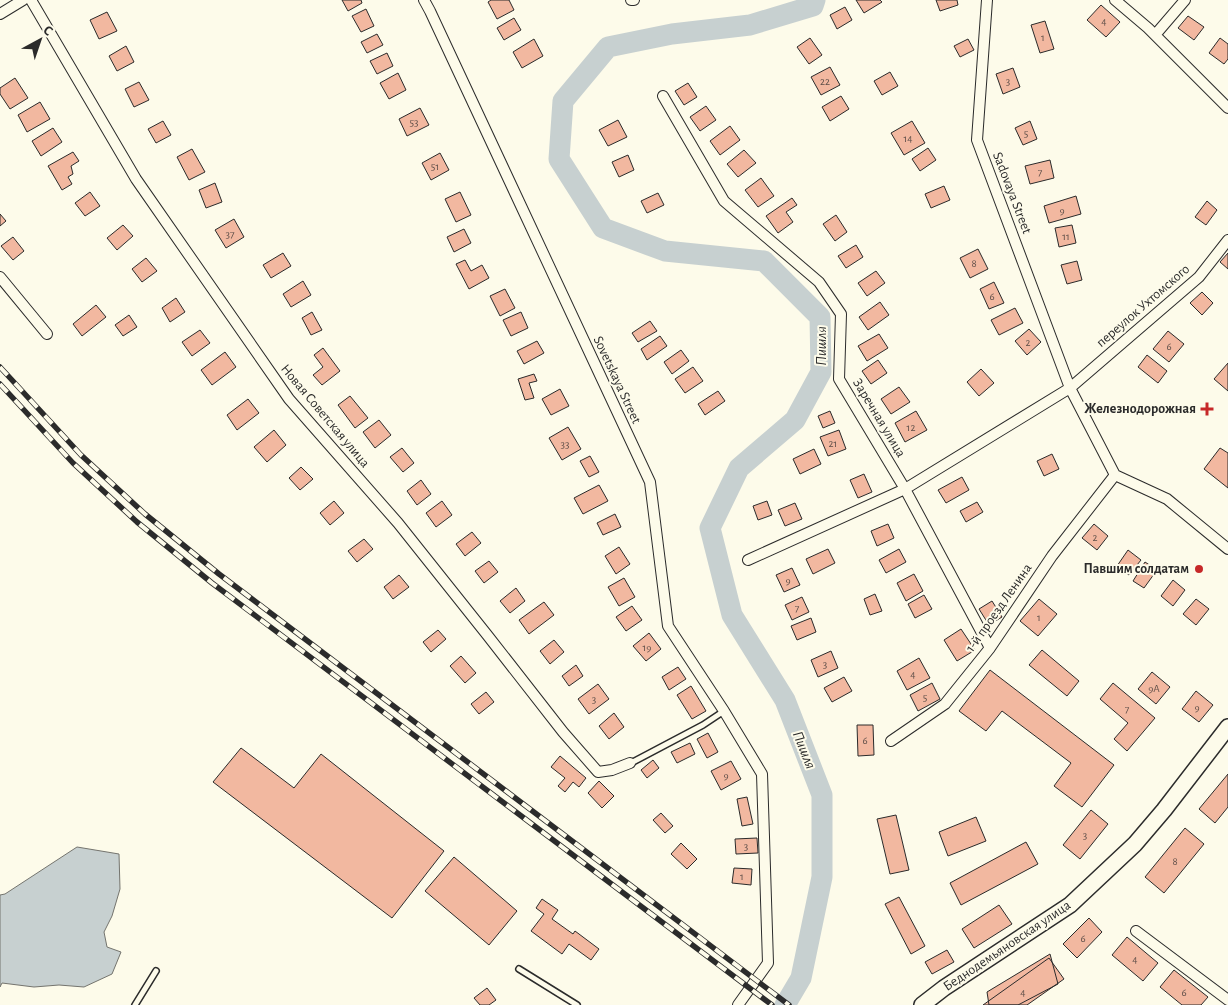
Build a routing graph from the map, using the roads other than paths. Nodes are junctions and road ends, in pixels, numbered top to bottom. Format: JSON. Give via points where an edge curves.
{"nodes":[{"id":1,"x":23,"y":0,"type":"edge"},
{"id":2,"x":30,"y":0,"type":"edge"},
{"id":3,"x":424,"y":0,"type":"edge"},
{"id":4,"x":987,"y":0,"type":"edge"},
{"id":5,"x":1115,"y":0,"type":"edge"},
{"id":6,"x":1184,"y":0,"type":"edge"},
{"id":7,"x":0,"y":14,"type":"edge"},
{"id":8,"x":1155,"y":35,"type":"junction"},
{"id":9,"x":663,"y":96,"type":"dead end"},
{"id":10,"x":1228,"y":108,"type":"edge"},
{"id":11,"x":1228,"y":240,"type":"edge"},
{"id":12,"x":0,"y":276,"type":"edge"},
{"id":13,"x":47,"y":334,"type":"dead end"},
{"id":14,"x":1070,"y":388,"type":"junction"},
{"id":15,"x":1114,"y":475,"type":"junction"},
{"id":16,"x":905,"y":489,"type":"junction"},
{"id":17,"x":1228,"y":549,"type":"edge"},
{"id":18,"x":748,"y":560,"type":"dead end"},
{"id":19,"x":990,"y":648,"type":"junction"},
{"id":20,"x":724,"y":711,"type":"junction"},
{"id":21,"x":1228,"y":727,"type":"edge"},
{"id":22,"x":891,"y":741,"type":"dead end"},
{"id":23,"x":630,"y":763,"type":"joint"},
{"id":24,"x":1136,"y":931,"type":"dead end"},
{"id":25,"x":519,"y":969,"type":"dead end"},
{"id":26,"x":156,"y":971,"type":"dead end"},
{"id":27,"x":1228,"y":1000,"type":"edge"},
{"id":28,"x":135,"y":1005,"type":"edge"},
{"id":29,"x":577,"y":1005,"type":"edge"},
{"id":30,"x":738,"y":1005,"type":"edge"},
{"id":31,"x":922,"y":1005,"type":"edge"}],
"edges":[{"from":1,"to":7,"type":"street"},
{"from":2,"to":23,"type":"street","name":"Новая Советская улица","via":[[136,179],[289,399],[398,523],[598,772]]},
{"from":3,"to":20,"type":"street","name":"Sovetskaya Street","via":[[650,482],[668,626]]},
{"from":4,"to":14,"type":"street","name":"Sadovaya Street","via":[[977,140]]},
{"from":5,"to":8,"type":"street"},
{"from":6,"to":8,"type":"street"},
{"from":8,"to":10,"type":"street"},
{"from":9,"to":16,"type":"street","name":"Заречная улица","via":[[724,200],[819,282],[841,314],[839,378]]},
{"from":11,"to":14,"type":"street","name":"переулок Ухтомского","via":[[1199,277]]},
{"from":12,"to":13,"type":"street"},
{"from":14,"to":15,"type":"street","name":"Sadovaya Street"},
{"from":14,"to":16,"type":"street","name":"переулок Ухтомского"},
{"from":15,"to":17,"type":"street","via":[[1166,499]]},
{"from":15,"to":19,"type":"street","name":"1-й проезд Ленина","via":[[1052,556]]},
{"from":16,"to":18,"type":"street","name":"переулок Ухтомского"},
{"from":16,"to":19,"type":"street","name":"Заречная улица"},
{"from":19,"to":22,"type":"street","name":"1-й проезд Ленина","via":[[945,704]]},
{"from":20,"to":23,"type":"lane"},
{"from":20,"to":30,"type":"street","name":"Sovetskaya Street","via":[[762,774],[768,962]]},
{"from":21,"to":31,"type":"main road","name":"Беднодемьяновская улица","via":[[1135,844],[1070,905]]},
{"from":24,"to":27,"type":"street"},
{"from":25,"to":29,"type":"lane"},
{"from":26,"to":28,"type":"lane"}]}
